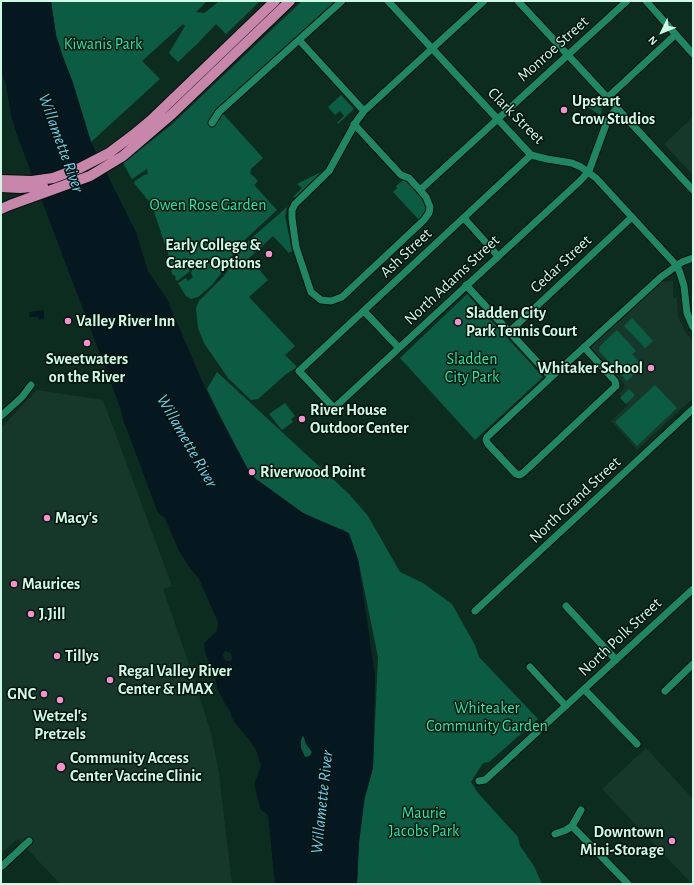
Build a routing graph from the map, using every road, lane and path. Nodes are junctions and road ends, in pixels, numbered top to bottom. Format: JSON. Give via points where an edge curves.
{"nodes":[{"id":1,"x":275,"y":1,"type":"edge"},
{"id":2,"x":290,"y":1,"type":"edge"},
{"id":3,"x":342,"y":1,"type":"edge"},
{"id":4,"x":388,"y":1,"type":"edge"},
{"id":5,"x":484,"y":1,"type":"edge"},
{"id":6,"x":518,"y":1,"type":"edge"},
{"id":7,"x":627,"y":1,"type":"edge"},
{"id":8,"x":646,"y":1,"type":"edge"},
{"id":9,"x":675,"y":34,"type":"junction"},
{"id":10,"x":299,"y":40,"type":"junction"},
{"id":11,"x":433,"y":48,"type":"junction"},
{"id":12,"x":693,"y":54,"type":"edge"},
{"id":13,"x":568,"y":55,"type":"junction"},
{"id":14,"x":607,"y":98,"type":"junction"},
{"id":15,"x":617,"y":108,"type":"junction"},
{"id":16,"x":364,"y":111,"type":"junction"},
{"id":17,"x":498,"y":119,"type":"junction"},
{"id":18,"x":212,"y":123,"type":"dead end"},
{"id":19,"x":354,"y":124,"type":"junction"},
{"id":20,"x":135,"y":140,"type":"junction"},
{"id":21,"x":531,"y":155,"type":"junction"},
{"id":22,"x":589,"y":171,"type":"junction"},
{"id":23,"x":1,"y":180,"type":"edge"},
{"id":24,"x":1,"y":187,"type":"edge"},
{"id":25,"x":420,"y":190,"type":"junction"},
{"id":26,"x":693,"y":190,"type":"edge"},
{"id":27,"x":5,"y":207,"type":"edge"},
{"id":28,"x":632,"y":217,"type":"junction"},
{"id":29,"x":464,"y":218,"type":"junction"},
{"id":30,"x":498,"y":256,"type":"junction"},
{"id":31,"x":693,"y":258,"type":"edge"},
{"id":32,"x":677,"y":266,"type":"junction"},
{"id":33,"x":466,"y":285,"type":"junction"},
{"id":34,"x":364,"y":311,"type":"junction"},
{"id":35,"x":693,"y":328,"type":"edge"},
{"id":36,"x":509,"y":332,"type":"junction"},
{"id":37,"x":584,"y":347,"type":"junction"},
{"id":38,"x":399,"y":348,"type":"junction"},
{"id":39,"x":551,"y":377,"type":"junction"},
{"id":40,"x":31,"y":385,"type":"dead end"},
{"id":41,"x":334,"y":408,"type":"joint"},
{"id":42,"x":693,"y":409,"type":"edge"},
{"id":43,"x":1,"y":416,"type":"edge"},
{"id":44,"x":693,"y":589,"type":"edge"},
{"id":45,"x":566,"y":606,"type":"dead end"},
{"id":46,"x":475,"y":611,"type":"dead end"},
{"id":47,"x":616,"y":660,"type":"junction"},
{"id":48,"x":693,"y":664,"type":"edge"},
{"id":49,"x":530,"y":667,"type":"dead end"},
{"id":50,"x":584,"y":690,"type":"junction"},
{"id":51,"x":665,"y":691,"type":"dead end"},
{"id":52,"x":566,"y":706,"type":"junction"},
{"id":53,"x":637,"y":744,"type":"dead end"},
{"id":54,"x":480,"y":781,"type":"dead end"},
{"id":55,"x":581,"y":810,"type":"dead end"},
{"id":56,"x":572,"y":826,"type":"junction"},
{"id":57,"x":555,"y":834,"type":"dead end"},
{"id":58,"x":29,"y":841,"type":"dead end"},
{"id":59,"x":1,"y":867,"type":"edge"},
{"id":60,"x":628,"y":884,"type":"edge"}],
"edges":[{"from":1,"to":20,"type":"highway"},
{"from":2,"to":20,"type":"highway","via":[[172,114]]},
{"from":3,"to":10,"type":"street"},
{"from":4,"to":11,"type":"street","name":"Clark Street"},
{"from":5,"to":11,"type":"street"},
{"from":6,"to":13,"type":"street"},
{"from":7,"to":13,"type":"street","name":"Monroe Street"},
{"from":8,"to":9,"type":"street"},
{"from":9,"to":12,"type":"street"},
{"from":9,"to":14,"type":"street"},
{"from":10,"to":16,"type":"street"},
{"from":10,"to":18,"type":"street","via":[[219,112]]},
{"from":11,"to":16,"type":"street"},
{"from":11,"to":17,"type":"street","name":"Clark Street"},
{"from":13,"to":14,"type":"street"},
{"from":13,"to":17,"type":"street","name":"Monroe Street"},
{"from":14,"to":15,"type":"street"},
{"from":15,"to":22,"type":"street","via":[[608,119]]},
{"from":15,"to":26,"type":"street"},
{"from":16,"to":19,"type":"street"},
{"from":17,"to":21,"type":"street","name":"Clark Street"},
{"from":17,"to":25,"type":"street","name":"Monroe Street"},
{"from":19,"to":25,"type":"street","via":[[401,174],[409,178]]},
{"from":19,"to":25,"type":"street","via":[[329,171],[292,210],[296,247],[311,292],[315,296],[326,301],[342,297],[424,220],[430,207]]},
{"from":20,"to":23,"type":"highway","via":[[53,178],[32,181]]},
{"from":20,"to":24,"type":"highway","via":[[90,172],[69,180],[28,188]]},
{"from":20,"to":27,"type":"highway","via":[[123,156],[90,176]]},
{"from":21,"to":22,"type":"street","name":"Clark Street","via":[[572,163]]},
{"from":21,"to":29,"type":"street","name":"Ash Street"},
{"from":22,"to":28,"type":"street","name":"Clark Street"},
{"from":22,"to":30,"type":"street","name":"North Adams Street"},
{"from":28,"to":32,"type":"street","name":"Clark Street"},
{"from":28,"to":36,"type":"street","name":"Cedar Street"},
{"from":29,"to":30,"type":"street"},
{"from":29,"to":34,"type":"street","name":"Ash Street"},
{"from":30,"to":33,"type":"street","name":"North Adams Street"},
{"from":31,"to":32,"type":"street"},
{"from":32,"to":35,"type":"street","name":"Clark Street","via":[[684,286],[687,313]]},
{"from":32,"to":37,"type":"street","via":[[661,277]]},
{"from":33,"to":36,"type":"street"},
{"from":33,"to":38,"type":"street","name":"North Adams Street"},
{"from":34,"to":38,"type":"street"},
{"from":34,"to":41,"type":"street","name":"Ash Street","via":[[300,371]]},
{"from":36,"to":39,"type":"street"},
{"from":37,"to":39,"type":"street"},
{"from":37,"to":39,"type":"street","via":[[615,381],[615,388],[523,473],[516,474],[486,439]]},
{"from":38,"to":41,"type":"street","name":"North Adams Street"},
{"from":40,"to":43,"type":"street"},
{"from":42,"to":46,"type":"street","name":"North Grand Street"},
{"from":44,"to":47,"type":"street","name":"North Polk Street"},
{"from":45,"to":47,"type":"street"},
{"from":47,"to":50,"type":"street","name":"North Polk Street"},
{"from":48,"to":51,"type":"street"},
{"from":49,"to":52,"type":"street"},
{"from":50,"to":52,"type":"street","name":"North Polk Street"},
{"from":50,"to":53,"type":"street"},
{"from":52,"to":54,"type":"street","name":"North Polk Street","via":[[485,780]]},
{"from":55,"to":56,"type":"street"},
{"from":56,"to":57,"type":"street"},
{"from":56,"to":60,"type":"street"},
{"from":58,"to":59,"type":"street"}]}
